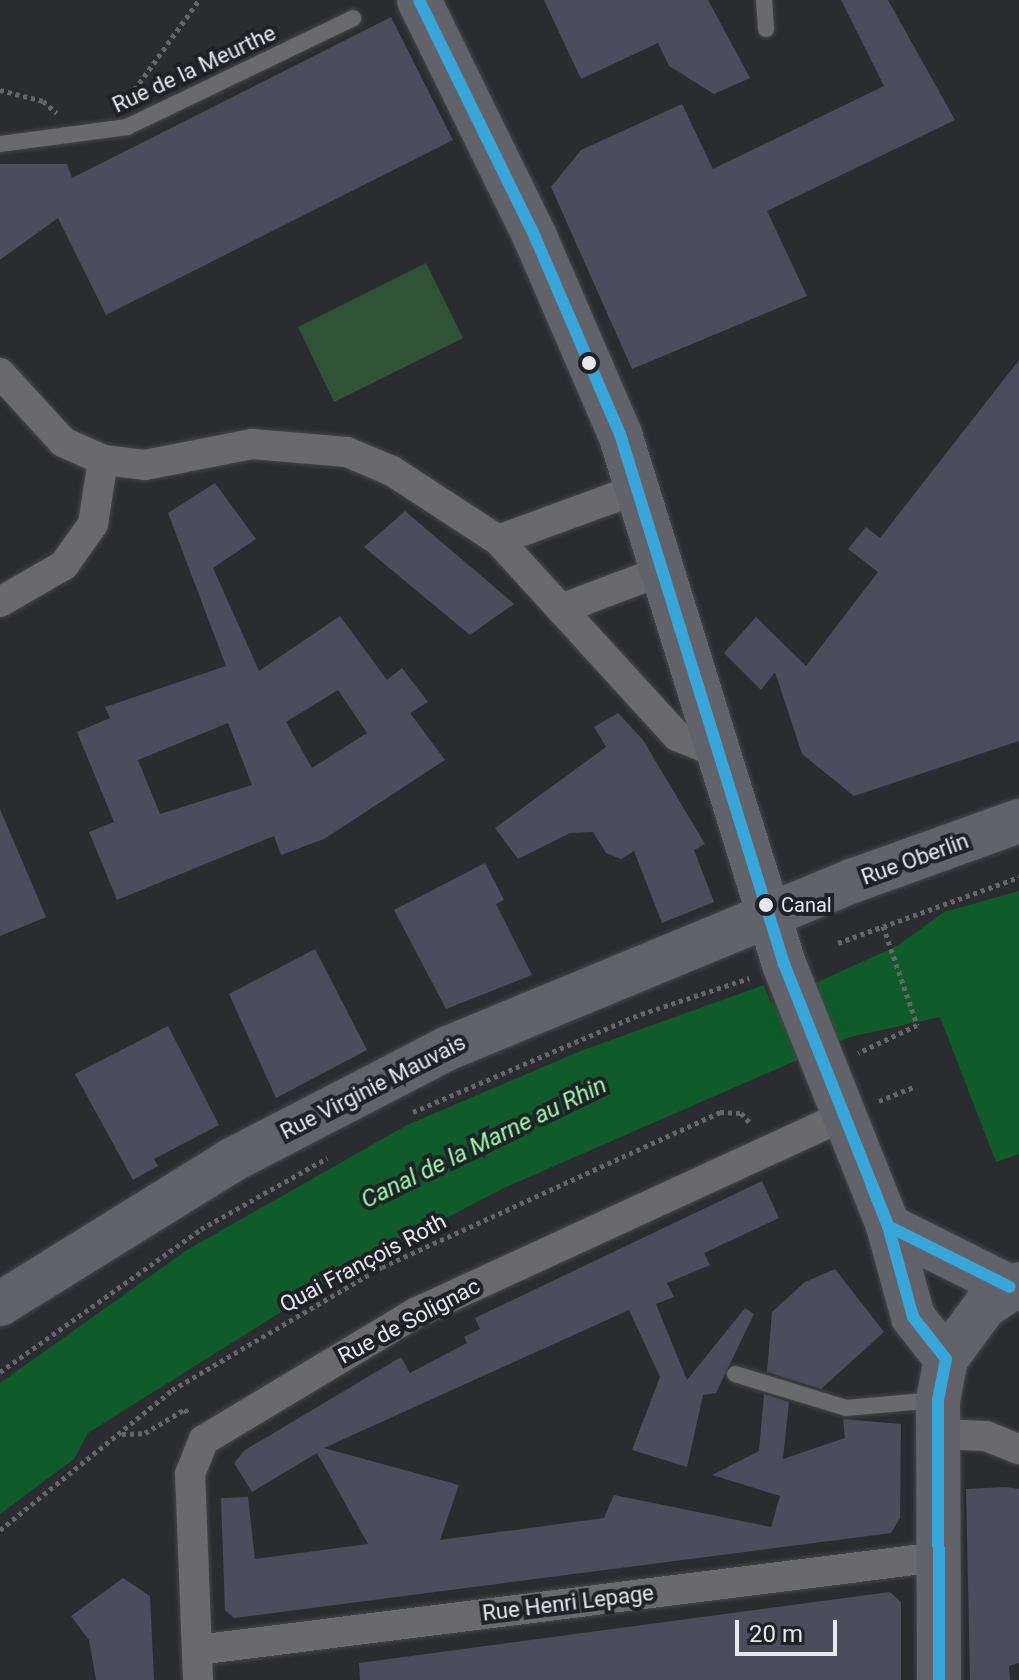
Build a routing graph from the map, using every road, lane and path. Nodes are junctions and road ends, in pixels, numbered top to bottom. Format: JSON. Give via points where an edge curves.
{"nodes":[{"id":1,"x":199,"y":0,"type":"edge"},
{"id":2,"x":419,"y":0,"type":"edge"},
{"id":3,"x":764,"y":0,"type":"edge"},
{"id":4,"x":353,"y":18,"type":"dead end"},
{"id":5,"x":766,"y":29,"type":"dead end"},
{"id":6,"x":0,"y":90,"type":"edge"},
{"id":7,"x":103,"y":133,"type":"junction"},
{"id":8,"x":64,"y":137,"type":"junction"},
{"id":9,"x":0,"y":144,"type":"edge"},
{"id":10,"x":0,"y":373,"type":"edge"},
{"id":11,"x":103,"y":460,"type":"junction"},
{"id":12,"x":640,"y":488,"type":"junction"},
{"id":13,"x":498,"y":540,"type":"junction"},
{"id":14,"x":667,"y":569,"type":"junction"},
{"id":15,"x":0,"y":602,"type":"edge"},
{"id":16,"x":561,"y":609,"type":"junction"},
{"id":17,"x":724,"y":755,"type":"junction"},
{"id":18,"x":1019,"y":821,"type":"edge"},
{"id":19,"x":1019,"y":877,"type":"edge"},
{"id":20,"x":769,"y":919,"type":"junction"},
{"id":21,"x":789,"y":975,"type":"junction"},
{"id":22,"x":879,"y":1038,"type":"dead end"},
{"id":23,"x":403,"y":1115,"type":"dead end"},
{"id":24,"x":845,"y":1115,"type":"junction"},
{"id":25,"x":764,"y":1148,"type":"junction"},
{"id":26,"x":336,"y":1153,"type":"dead end"},
{"id":27,"x":888,"y":1226,"type":"junction"},
{"id":28,"x":1014,"y":1285,"type":"edge"},
{"id":29,"x":0,"y":1304,"type":"edge"},
{"id":30,"x":76,"y":1307,"type":"dead end"},
{"id":31,"x":81,"y":1315,"type":"junction"},
{"id":32,"x":0,"y":1372,"type":"edge"},
{"id":33,"x":735,"y":1374,"type":"dead end"},
{"id":34,"x":940,"y":1398,"type":"junction"},
{"id":35,"x":185,"y":1409,"type":"dead end"},
{"id":36,"x":121,"y":1434,"type":"junction"},
{"id":37,"x":1019,"y":1449,"type":"edge"},
{"id":38,"x":0,"y":1530,"type":"edge"},
{"id":39,"x":938,"y":1557,"type":"junction"},
{"id":40,"x":197,"y":1650,"type":"junction"},
{"id":41,"x":198,"y":1680,"type":"edge"},
{"id":42,"x":939,"y":1680,"type":"edge"}],
"edges":[{"from":1,"to":7,"type":"path"},
{"from":2,"to":12,"type":"main road","via":[[535,237]]},
{"from":3,"to":5,"type":"lane"},
{"from":4,"to":7,"type":"lane","name":"Rue de la Meurthe"},
{"from":6,"to":8,"type":"path","via":[[51,106]]},
{"from":7,"to":8,"type":"lane","name":"Rue de la Meurthe"},
{"from":8,"to":9,"type":"lane","name":"Rue de la Meurthe"},
{"from":10,"to":11,"type":"street","via":[[63,442]]},
{"from":11,"to":13,"type":"street","via":[[145,465],[252,444],[347,452],[392,471]]},
{"from":11,"to":15,"type":"street","via":[[93,524],[64,565]]},
{"from":12,"to":13,"type":"street"},
{"from":12,"to":14,"type":"main road"},
{"from":13,"to":16,"type":"street"},
{"from":14,"to":16,"type":"street"},
{"from":14,"to":17,"type":"main road"},
{"from":16,"to":17,"type":"street","via":[[677,736]]},
{"from":17,"to":20,"type":"main road"},
{"from":18,"to":20,"type":"main road","name":"Rue Oberlin"},
{"from":19,"to":22,"type":"path","via":[[838,943],[883,926],[886,932],[916,1021]]},
{"from":20,"to":21,"type":"main road"},
{"from":20,"to":29,"type":"main road","name":"Rue Virginie Mauvais","via":[[599,982],[401,1070],[232,1160]]},
{"from":21,"to":23,"type":"path","via":[[641,1014]]},
{"from":21,"to":24,"type":"main road"},
{"from":24,"to":25,"type":"street","name":"Rue de Solignac"},
{"from":24,"to":27,"type":"main road"},
{"from":25,"to":36,"type":"path","name":"Quai François Roth","via":[[741,1113],[706,1118],[382,1267],[172,1390]]},
{"from":25,"to":40,"type":"street","name":"Rue de Solignac","via":[[415,1313],[204,1440],[190,1474]]},
{"from":26,"to":31,"type":"path","via":[[201,1229]]},
{"from":27,"to":28,"type":"main road"},
{"from":27,"to":34,"type":"main road"},
{"from":28,"to":34,"type":"main road","via":[[964,1329]]},
{"from":30,"to":31,"type":"path"},
{"from":31,"to":32,"type":"path"},
{"from":33,"to":34,"type":"lane","via":[[846,1408]]},
{"from":34,"to":37,"type":"street","via":[[986,1436]]},
{"from":34,"to":39,"type":"main road"},
{"from":35,"to":36,"type":"path","via":[[145,1433]]},
{"from":36,"to":38,"type":"path","name":"Quai François Roth"},
{"from":39,"to":40,"type":"street","name":"Rue Henri Lepage"},
{"from":39,"to":42,"type":"main road"},
{"from":40,"to":41,"type":"street","name":"Rue de Solignac"}]}
